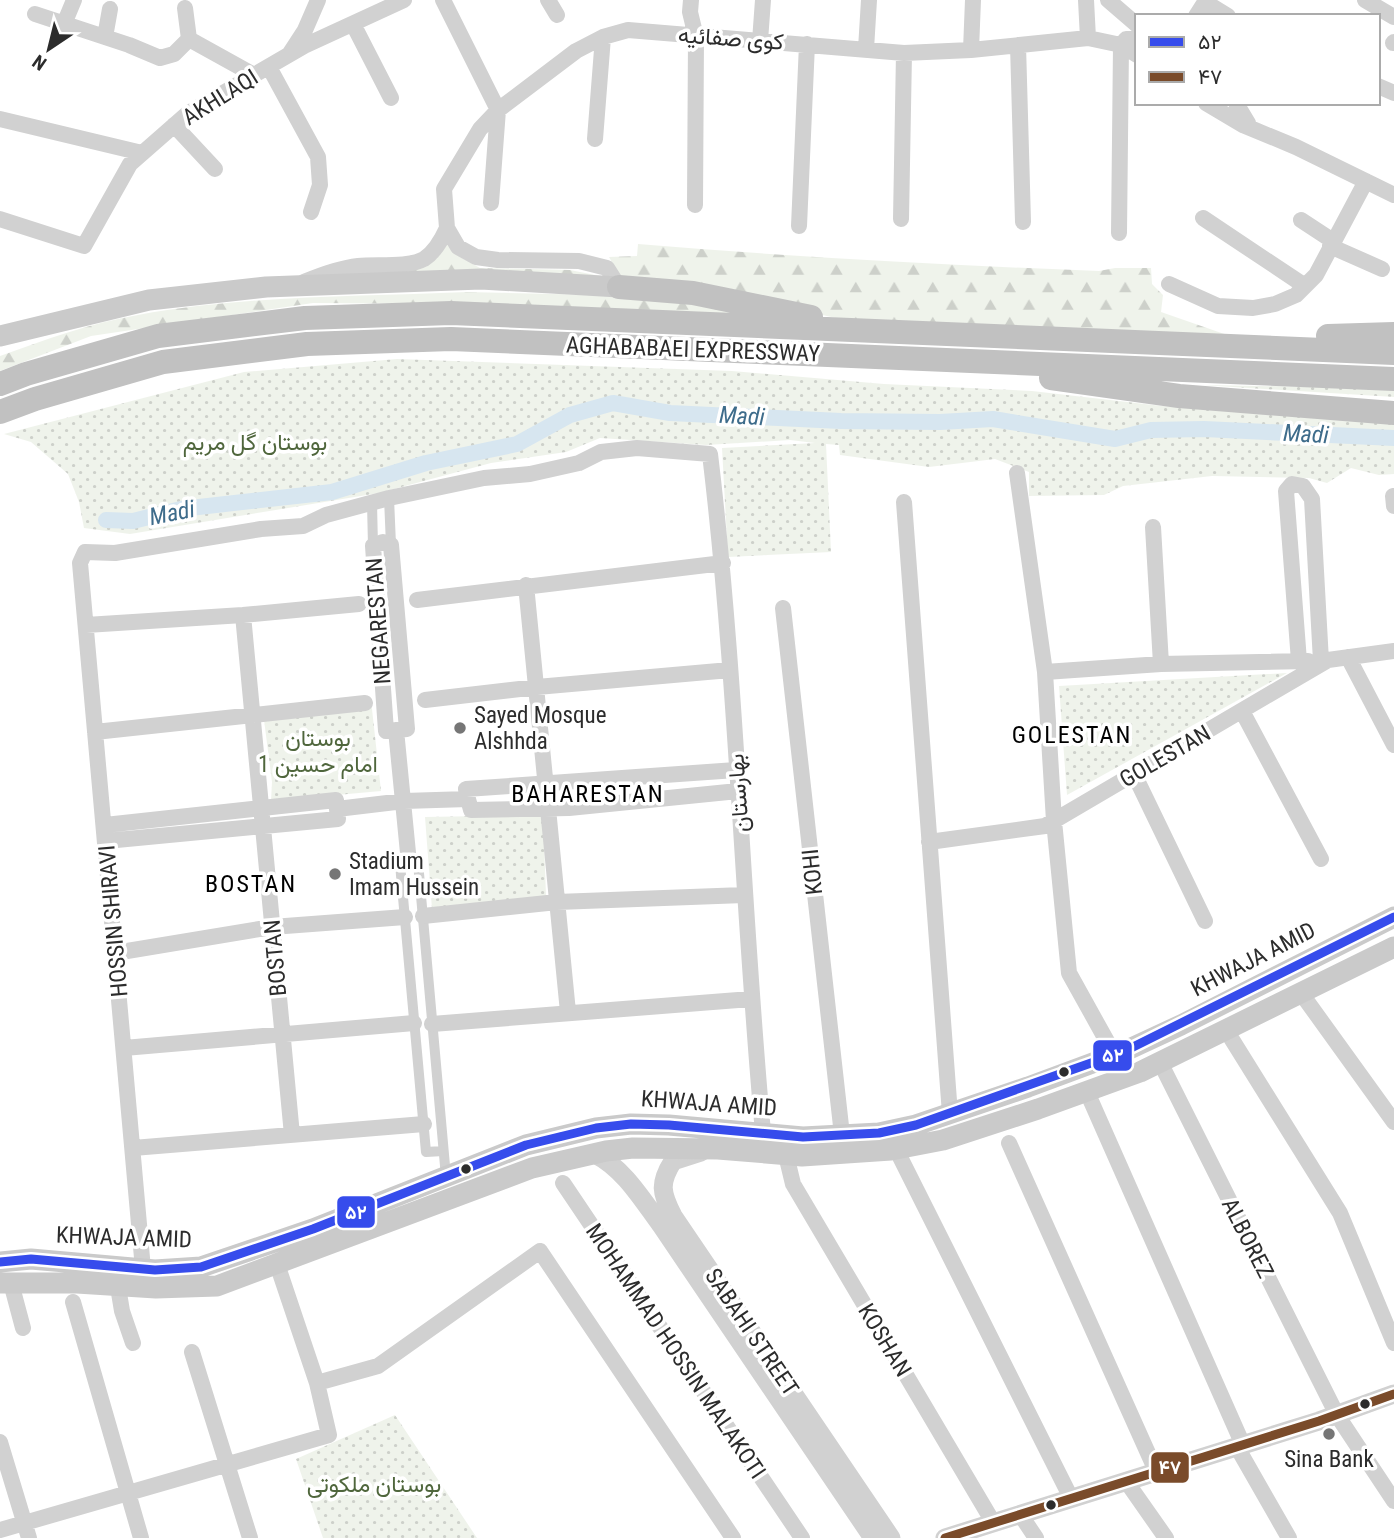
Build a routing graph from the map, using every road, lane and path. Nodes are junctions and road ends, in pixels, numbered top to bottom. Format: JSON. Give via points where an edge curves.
{"nodes":[{"id":1,"x":74,"y":0,"type":"edge"},
{"id":2,"x":318,"y":0,"type":"edge"},
{"id":3,"x":404,"y":0,"type":"edge"},
{"id":4,"x":443,"y":0,"type":"edge"},
{"id":5,"x":548,"y":0,"type":"edge"},
{"id":6,"x":691,"y":0,"type":"edge"},
{"id":7,"x":763,"y":0,"type":"edge"},
{"id":8,"x":869,"y":0,"type":"edge"},
{"id":9,"x":973,"y":0,"type":"edge"},
{"id":10,"x":1086,"y":0,"type":"edge"},
{"id":11,"x":1108,"y":0,"type":"edge"},
{"id":12,"x":1365,"y":0,"type":"edge"},
{"id":13,"x":185,"y":8,"type":"dead end"},
{"id":14,"x":110,"y":9,"type":"dead end"},
{"id":15,"x":35,"y":14,"type":"dead end"},
{"id":16,"x":1197,"y":14,"type":"edge"},
{"id":17,"x":1225,"y":14,"type":"edge"},
{"id":18,"x":557,"y":15,"type":"dead end"},
{"id":19,"x":1394,"y":17,"type":"edge"},
{"id":20,"x":1135,"y":23,"type":"edge"},
{"id":21,"x":64,"y":24,"type":"junction"},
{"id":22,"x":353,"y":24,"type":"junction"},
{"id":23,"x":105,"y":37,"type":"junction"},
{"id":24,"x":603,"y":37,"type":"junction"},
{"id":25,"x":696,"y":37,"type":"junction"},
{"id":26,"x":1088,"y":38,"type":"junction"},
{"id":27,"x":189,"y":39,"type":"junction"},
{"id":28,"x":1135,"y":39,"type":"edge"},
{"id":29,"x":760,"y":41,"type":"junction"},
{"id":30,"x":807,"y":44,"type":"junction"},
{"id":31,"x":1018,"y":45,"type":"junction"},
{"id":32,"x":1121,"y":45,"type":"junction"},
{"id":33,"x":866,"y":49,"type":"junction"},
{"id":34,"x":971,"y":50,"type":"junction"},
{"id":35,"x":904,"y":53,"type":"junction"},
{"id":36,"x":1135,"y":54,"type":"edge"},
{"id":37,"x":286,"y":58,"type":"junction"},
{"id":38,"x":269,"y":67,"type":"junction"},
{"id":39,"x":254,"y":75,"type":"junction"},
{"id":40,"x":391,"y":98,"type":"dead end"},
{"id":41,"x":1209,"y":105,"type":"edge"},
{"id":42,"x":1237,"y":105,"type":"edge"},
{"id":43,"x":498,"y":110,"type":"junction"},
{"id":44,"x":0,"y":119,"type":"edge"},
{"id":45,"x":174,"y":125,"type":"junction"},
{"id":46,"x":1243,"y":125,"type":"junction"},
{"id":47,"x":596,"y":139,"type":"dead end"},
{"id":48,"x":142,"y":153,"type":"junction"},
{"id":49,"x":215,"y":169,"type":"dead end"},
{"id":50,"x":1366,"y":181,"type":"junction"},
{"id":51,"x":1394,"y":195,"type":"edge"},
{"id":52,"x":492,"y":203,"type":"dead end"},
{"id":53,"x":695,"y":205,"type":"dead end"},
{"id":54,"x":311,"y":212,"type":"dead end"},
{"id":55,"x":1203,"y":218,"type":"dead end"},
{"id":56,"x":0,"y":219,"type":"edge"},
{"id":57,"x":901,"y":219,"type":"dead end"},
{"id":58,"x":1301,"y":220,"type":"dead end"},
{"id":59,"x":1023,"y":222,"type":"dead end"},
{"id":60,"x":799,"y":226,"type":"dead end"},
{"id":61,"x":447,"y":228,"type":"junction"},
{"id":62,"x":1119,"y":233,"type":"dead end"},
{"id":63,"x":1332,"y":243,"type":"junction"},
{"id":64,"x":1382,"y":269,"type":"dead end"},
{"id":65,"x":1169,"y":284,"type":"dead end"},
{"id":66,"x":295,"y":286,"type":"junction"},
{"id":67,"x":1305,"y":286,"type":"junction"},
{"id":68,"x":619,"y":287,"type":"junction"},
{"id":69,"x":870,"y":331,"type":"junction"},
{"id":70,"x":1394,"y":334,"type":"edge"},
{"id":71,"x":0,"y":336,"type":"edge"},
{"id":72,"x":1163,"y":344,"type":"junction"},
{"id":73,"x":1394,"y":354,"type":"edge"},
{"id":74,"x":912,"y":359,"type":"junction"},
{"id":75,"x":1394,"y":379,"type":"edge"},
{"id":76,"x":0,"y":384,"type":"edge"},
{"id":77,"x":0,"y":412,"type":"edge"},
{"id":78,"x":1394,"y":413,"type":"edge"},
{"id":79,"x":1017,"y":472,"type":"dead end"},
{"id":80,"x":389,"y":498,"type":"junction"},
{"id":81,"x":904,"y":502,"type":"dead end"},
{"id":82,"x":372,"y":503,"type":"junction"},
{"id":83,"x":1153,"y":527,"type":"dead end"},
{"id":84,"x":391,"y":545,"type":"junction"},
{"id":85,"x":373,"y":546,"type":"junction"},
{"id":86,"x":723,"y":563,"type":"junction"},
{"id":87,"x":526,"y":585,"type":"junction"},
{"id":88,"x":417,"y":600,"type":"dead end"},
{"id":89,"x":359,"y":604,"type":"dead end"},
{"id":90,"x":783,"y":608,"type":"dead end"},
{"id":91,"x":243,"y":615,"type":"junction"},
{"id":92,"x":86,"y":625,"type":"junction"},
{"id":93,"x":1394,"y":651,"type":"edge"},
{"id":94,"x":1348,"y":657,"type":"junction"},
{"id":95,"x":1325,"y":660,"type":"junction"},
{"id":96,"x":1299,"y":662,"type":"junction"},
{"id":97,"x":1161,"y":664,"type":"junction"},
{"id":98,"x":730,"y":670,"type":"junction"},
{"id":99,"x":1045,"y":672,"type":"junction"},
{"id":100,"x":537,"y":687,"type":"junction"},
{"id":101,"x":425,"y":699,"type":"dead end"},
{"id":102,"x":365,"y":704,"type":"dead end"},
{"id":103,"x":1242,"y":711,"type":"junction"},
{"id":104,"x":253,"y":715,"type":"junction"},
{"id":105,"x":396,"y":730,"type":"junction"},
{"id":106,"x":95,"y":732,"type":"junction"},
{"id":107,"x":1394,"y":745,"type":"edge"},
{"id":108,"x":736,"y":770,"type":"junction"},
{"id":109,"x":1134,"y":774,"type":"junction"},
{"id":110,"x":546,"y":782,"type":"junction"},
{"id":111,"x":738,"y":791,"type":"junction"},
{"id":112,"x":468,"y":799,"type":"junction"},
{"id":113,"x":404,"y":801,"type":"junction"},
{"id":114,"x":548,"y":808,"type":"junction"},
{"id":115,"x":261,"y":809,"type":"junction"},
{"id":116,"x":337,"y":809,"type":"junction"},
{"id":117,"x":1054,"y":821,"type":"junction"},
{"id":118,"x":263,"y":827,"type":"junction"},
{"id":119,"x":105,"y":833,"type":"junction"},
{"id":120,"x":929,"y":842,"type":"junction"},
{"id":121,"x":1321,"y":859,"type":"dead end"},
{"id":122,"x":414,"y":862,"type":"junction"},
{"id":123,"x":744,"y":895,"type":"junction"},
{"id":124,"x":557,"y":902,"type":"junction"},
{"id":125,"x":423,"y":916,"type":"junction"},
{"id":126,"x":405,"y":917,"type":"junction"},
{"id":127,"x":1394,"y":917,"type":"edge"},
{"id":128,"x":1205,"y":921,"type":"dead end"},
{"id":129,"x":272,"y":927,"type":"junction"},
{"id":130,"x":1394,"y":947,"type":"edge"},
{"id":131,"x":115,"y":953,"type":"junction"},
{"id":132,"x":1301,"y":993,"type":"junction"},
{"id":133,"x":751,"y":999,"type":"junction"},
{"id":134,"x":568,"y":1012,"type":"junction"},
{"id":135,"x":415,"y":1023,"type":"junction"},
{"id":136,"x":432,"y":1024,"type":"junction"},
{"id":137,"x":1226,"y":1030,"type":"junction"},
{"id":138,"x":282,"y":1033,"type":"junction"},
{"id":139,"x":1109,"y":1045,"type":"dead end"},
{"id":140,"x":124,"y":1048,"type":"junction"},
{"id":141,"x":1160,"y":1062,"type":"junction"},
{"id":142,"x":1087,"y":1092,"type":"junction"},
{"id":143,"x":944,"y":1115,"type":"junction"},
{"id":144,"x":1394,"y":1122,"type":"edge"},
{"id":145,"x":424,"y":1124,"type":"junction"},
{"id":146,"x":763,"y":1132,"type":"junction"},
{"id":147,"x":292,"y":1135,"type":"junction"},
{"id":148,"x":842,"y":1135,"type":"junction"},
{"id":149,"x":943,"y":1140,"type":"junction"},
{"id":150,"x":1009,"y":1143,"type":"dead end"},
{"id":151,"x":132,"y":1148,"type":"junction"},
{"id":152,"x":719,"y":1149,"type":"junction"},
{"id":153,"x":896,"y":1149,"type":"junction"},
{"id":154,"x":443,"y":1151,"type":"junction"},
{"id":155,"x":595,"y":1154,"type":"junction"},
{"id":156,"x":786,"y":1155,"type":"junction"},
{"id":157,"x":550,"y":1164,"type":"junction"},
{"id":158,"x":446,"y":1177,"type":"junction"},
{"id":159,"x":563,"y":1183,"type":"joint"},
{"id":160,"x":694,"y":1261,"type":"junction"},
{"id":161,"x":0,"y":1262,"type":"edge"},
{"id":162,"x":277,"y":1264,"type":"junction"},
{"id":163,"x":145,"y":1278,"type":"junction"},
{"id":164,"x":5,"y":1283,"type":"edge"},
{"id":165,"x":118,"y":1287,"type":"junction"},
{"id":166,"x":73,"y":1302,"type":"dead end"},
{"id":167,"x":23,"y":1328,"type":"dead end"},
{"id":168,"x":133,"y":1343,"type":"dead end"},
{"id":169,"x":1394,"y":1343,"type":"edge"},
{"id":170,"x":192,"y":1352,"type":"dead end"},
{"id":171,"x":317,"y":1383,"type":"junction"},
{"id":172,"x":1394,"y":1394,"type":"edge"},
{"id":173,"x":1337,"y":1415,"type":"junction"},
{"id":174,"x":0,"y":1442,"type":"edge"},
{"id":175,"x":1240,"y":1446,"type":"junction"},
{"id":176,"x":227,"y":1464,"type":"junction"},
{"id":177,"x":1156,"y":1471,"type":"junction"},
{"id":178,"x":1126,"y":1481,"type":"junction"},
{"id":179,"x":128,"y":1493,"type":"junction"},
{"id":180,"x":1071,"y":1498,"type":"junction"},
{"id":181,"x":1394,"y":1501,"type":"edge"},
{"id":182,"x":1020,"y":1514,"type":"junction"},
{"id":183,"x":993,"y":1522,"type":"junction"},
{"id":184,"x":0,"y":1530,"type":"edge"},
{"id":185,"x":26,"y":1531,"type":"edge"},
{"id":186,"x":951,"y":1537,"type":"edge"},
{"id":187,"x":142,"y":1538,"type":"edge"},
{"id":188,"x":250,"y":1538,"type":"edge"},
{"id":189,"x":733,"y":1538,"type":"edge"},
{"id":190,"x":803,"y":1538,"type":"edge"},
{"id":191,"x":873,"y":1538,"type":"edge"},
{"id":192,"x":891,"y":1538,"type":"edge"},
{"id":193,"x":1036,"y":1538,"type":"edge"},
{"id":194,"x":1166,"y":1538,"type":"edge"},
{"id":195,"x":1289,"y":1538,"type":"edge"}],
"edges":[{"from":1,"to":21,"type":"street"},
{"from":2,"to":37,"type":"street"},
{"from":3,"to":22,"type":"street","name":"AKHLAQI"},
{"from":4,"to":43,"type":"street"},
{"from":5,"to":18,"type":"street"},
{"from":6,"to":25,"type":"street"},
{"from":7,"to":29,"type":"street"},
{"from":8,"to":33,"type":"street"},
{"from":9,"to":34,"type":"street"},
{"from":10,"to":26,"type":"street"},
{"from":11,"to":20,"type":"street"},
{"from":12,"to":19,"type":"street"},
{"from":13,"to":27,"type":"street"},
{"from":14,"to":23,"type":"street"},
{"from":15,"to":21,"type":"street"},
{"from":16,"to":17,"type":"street","via":[[1205,2]]},
{"from":21,"to":23,"type":"street"},
{"from":22,"to":37,"type":"street","name":"AKHLAQI"},
{"from":22,"to":40,"type":"street"},
{"from":23,"to":27,"type":"street","via":[[160,58],[174,54]]},
{"from":24,"to":25,"type":"street","name":"کوی صفائیه","via":[[628,30]]},
{"from":24,"to":43,"type":"street","name":"کوی صفائیه","via":[[576,51]]},
{"from":24,"to":47,"type":"street"},
{"from":25,"to":29,"type":"street","name":"کوی صفائیه"},
{"from":25,"to":53,"type":"street"},
{"from":26,"to":31,"type":"street","name":"کوی صفائیه"},
{"from":26,"to":32,"type":"street","name":"کوی صفائیه"},
{"from":27,"to":39,"type":"street"},
{"from":28,"to":32,"type":"street","via":[[1126,39]]},
{"from":29,"to":30,"type":"street","name":"کوی صفائیه"},
{"from":30,"to":33,"type":"street","name":"کوی صفائیه"},
{"from":30,"to":60,"type":"street"},
{"from":31,"to":34,"type":"street","name":"کوی صفائیه"},
{"from":31,"to":59,"type":"street"},
{"from":32,"to":36,"type":"street","name":"کوی صفائیه"},
{"from":32,"to":62,"type":"street"},
{"from":33,"to":35,"type":"street","name":"کوی صفائیه"},
{"from":34,"to":35,"type":"street","name":"کوی صفائیه"},
{"from":35,"to":57,"type":"street"},
{"from":37,"to":38,"type":"street","name":"AKHLAQI"},
{"from":38,"to":39,"type":"street","name":"AKHLAQI"},
{"from":38,"to":54,"type":"street","via":[[318,157],[320,186]]},
{"from":39,"to":45,"type":"street","name":"AKHLAQI"},
{"from":41,"to":46,"type":"street"},
{"from":42,"to":46,"type":"street","via":[[1248,124]]},
{"from":43,"to":52,"type":"street"},
{"from":43,"to":61,"type":"street","name":"کوی صفائیه","via":[[480,130],[444,189]]},
{"from":44,"to":48,"type":"street"},
{"from":45,"to":48,"type":"street","name":"AKHLAQI"},
{"from":45,"to":49,"type":"street"},
{"from":46,"to":50,"type":"street"},
{"from":48,"to":56,"type":"street","name":"AKHLAQI","via":[[130,164],[84,246]]},
{"from":50,"to":51,"type":"street"},
{"from":50,"to":63,"type":"street"},
{"from":55,"to":67,"type":"street"},
{"from":58,"to":63,"type":"street"},
{"from":61,"to":66,"type":"street","via":[[423,259],[357,266]]},
{"from":61,"to":68,"type":"street","via":[[458,247],[476,257],[579,261],[607,268]]},
{"from":63,"to":64,"type":"street"},
{"from":63,"to":67,"type":"street"},
{"from":65,"to":67,"type":"street","via":[[1218,306],[1253,308],[1275,304]]},
{"from":66,"to":68,"type":"main road","via":[[481,279]]},
{"from":66,"to":71,"type":"main road","via":[[149,300]]},
{"from":68,"to":69,"type":"highway","via":[[692,293]]},
{"from":69,"to":72,"type":"highway","name":"AGHABABAEI EXPRESSWAY"},
{"from":69,"to":76,"type":"highway","name":"AGHABABAEI EXPRESSWAY","via":[[451,313],[305,318],[158,337]]},
{"from":70,"to":72,"type":"highway"},
{"from":72,"to":73,"type":"highway","name":"AGHABABAEI EXPRESSWAY"},
{"from":74,"to":75,"type":"highway","name":"AGHABABAEI EXPRESSWAY"},
{"from":74,"to":77,"type":"highway","name":"AGHABABAEI EXPRESSWAY","via":[[451,339],[307,344],[163,362]]},
{"from":74,"to":78,"type":"highway","via":[[1179,396]]},
{"from":79,"to":99,"type":"street"},
{"from":80,"to":82,"type":"street"},
{"from":80,"to":84,"type":"street"},
{"from":80,"to":86,"type":"street","name":"بهارستان","via":[[484,478],[530,474],[579,463],[601,452],[637,448],[710,454]]},
{"from":81,"to":120,"type":"street"},
{"from":82,"to":85,"type":"street"},
{"from":82,"to":92,"type":"street","name":"HOSSIN SHIRAVI","via":[[303,526],[116,553],[85,552],[80,563]]},
{"from":83,"to":97,"type":"street"},
{"from":84,"to":85,"type":"street","name":"NEGARESTAN"},
{"from":84,"to":105,"type":"street","name":"NEGARESTAN","via":[[407,729]]},
{"from":85,"to":105,"type":"street","name":"NEGARESTAN","via":[[386,732]]},
{"from":86,"to":87,"type":"street"},
{"from":86,"to":98,"type":"street","name":"بهارستان"},
{"from":87,"to":88,"type":"street"},
{"from":87,"to":100,"type":"street"},
{"from":89,"to":91,"type":"street"},
{"from":90,"to":148,"type":"street","name":"KOHI"},
{"from":91,"to":92,"type":"street"},
{"from":91,"to":104,"type":"street","name":"BOSTAN"},
{"from":92,"to":106,"type":"street","name":"HOSSIN SHIRAVI"},
{"from":93,"to":94,"type":"street","name":"GOLESTAN"},
{"from":94,"to":95,"type":"street","name":"GOLESTAN"},
{"from":94,"to":107,"type":"street"},
{"from":95,"to":96,"type":"street"},
{"from":95,"to":96,"type":"street","via":[[1312,499],[1303,485],[1292,484],[1286,491]]},
{"from":95,"to":103,"type":"street","name":"GOLESTAN"},
{"from":96,"to":97,"type":"street"},
{"from":97,"to":99,"type":"street"},
{"from":98,"to":100,"type":"street"},
{"from":98,"to":108,"type":"street","name":"بهارستان"},
{"from":99,"to":117,"type":"street"},
{"from":100,"to":101,"type":"street"},
{"from":100,"to":110,"type":"street"},
{"from":102,"to":104,"type":"street"},
{"from":103,"to":109,"type":"street","name":"GOLESTAN"},
{"from":103,"to":121,"type":"street"},
{"from":104,"to":106,"type":"street"},
{"from":104,"to":115,"type":"street","name":"BOSTAN"},
{"from":105,"to":113,"type":"street","name":"NEGARESTAN"},
{"from":106,"to":119,"type":"street","name":"HOSSIN SHIRAVI"},
{"from":108,"to":110,"type":"street"},
{"from":108,"to":111,"type":"street","name":"بهارستان"},
{"from":109,"to":117,"type":"street","name":"GOLESTAN"},
{"from":109,"to":128,"type":"street"},
{"from":110,"to":112,"type":"street","via":[[466,789]]},
{"from":110,"to":114,"type":"street"},
{"from":111,"to":114,"type":"street"},
{"from":111,"to":123,"type":"street","name":"بهارستان"},
{"from":112,"to":113,"type":"street"},
{"from":112,"to":114,"type":"street","via":[[471,810]]},
{"from":113,"to":116,"type":"street"},
{"from":113,"to":122,"type":"street","name":"NEGARESTAN"},
{"from":114,"to":124,"type":"street"},
{"from":115,"to":116,"type":"street","via":[[335,800]]},
{"from":115,"to":118,"type":"street","name":"BOSTAN"},
{"from":115,"to":119,"type":"street"},
{"from":116,"to":118,"type":"street","via":[[338,819]]},
{"from":117,"to":120,"type":"street","name":"GOLESTAN"},
{"from":117,"to":139,"type":"street","via":[[1069,973]]},
{"from":118,"to":119,"type":"street"},
{"from":118,"to":129,"type":"street","name":"BOSTAN"},
{"from":119,"to":131,"type":"street","name":"HOSSIN SHIRAVI"},
{"from":120,"to":143,"type":"street"},
{"from":122,"to":125,"type":"street","name":"NEGARESTAN"},
{"from":122,"to":126,"type":"street","via":[[400,864]]},
{"from":123,"to":124,"type":"street"},
{"from":123,"to":133,"type":"street","name":"بهارستان"},
{"from":124,"to":125,"type":"street"},
{"from":124,"to":134,"type":"street"},
{"from":125,"to":136,"type":"street","name":"NEGARESTAN"},
{"from":126,"to":129,"type":"street"},
{"from":126,"to":135,"type":"street"},
{"from":127,"to":143,"type":"main road","name":"KHWAJA AMID","via":[[1125,1051]]},
{"from":129,"to":131,"type":"street"},
{"from":129,"to":138,"type":"street","name":"BOSTAN"},
{"from":130,"to":132,"type":"main road","name":"KHWAJA AMID"},
{"from":131,"to":140,"type":"street","name":"HOSSIN SHIRAVI"},
{"from":132,"to":137,"type":"main road","name":"KHWAJA AMID"},
{"from":132,"to":144,"type":"street"},
{"from":133,"to":134,"type":"street"},
{"from":133,"to":146,"type":"street","name":"بهارستان"},
{"from":134,"to":136,"type":"street"},
{"from":135,"to":138,"type":"street"},
{"from":135,"to":145,"type":"street"},
{"from":136,"to":154,"type":"street","name":"NEGARESTAN"},
{"from":137,"to":141,"type":"main road","name":"KHWAJA AMID"},
{"from":137,"to":169,"type":"street","via":[[1340,1213]]},
{"from":138,"to":140,"type":"street"},
{"from":138,"to":147,"type":"street","name":"BOSTAN"},
{"from":140,"to":151,"type":"street","name":"HOSSIN SHIRAVI"},
{"from":141,"to":142,"type":"main road","name":"KHWAJA AMID"},
{"from":141,"to":173,"type":"street","name":"ALBOREZ"},
{"from":142,"to":149,"type":"main road","name":"KHWAJA AMID"},
{"from":142,"to":175,"type":"street"},
{"from":143,"to":148,"type":"main road","name":"KHWAJA AMID","via":[[878,1133]]},
{"from":143,"to":149,"type":"main road"},
{"from":145,"to":147,"type":"street"},
{"from":145,"to":154,"type":"street","via":[[426,1152]]},
{"from":146,"to":148,"type":"main road","name":"KHWAJA AMID"},
{"from":146,"to":158,"type":"main road","name":"KHWAJA AMID","via":[[631,1124],[596,1128],[526,1145]]},
{"from":147,"to":151,"type":"street"},
{"from":149,"to":153,"type":"main road","name":"KHWAJA AMID"},
{"from":150,"to":177,"type":"street"},
{"from":151,"to":163,"type":"street","name":"HOSSIN SHIRAVI"},
{"from":152,"to":155,"type":"main road","name":"KHWAJA AMID","via":[[633,1148]]},
{"from":152,"to":156,"type":"main road","name":"KHWAJA AMID"},
{"from":152,"to":160,"type":"street","name":"SABAHI STREET","via":[[673,1161],[664,1176],[663,1197]]},
{"from":153,"to":156,"type":"main road","name":"KHWAJA AMID"},
{"from":153,"to":180,"type":"street"},
{"from":154,"to":158,"type":"street","name":"NEGARESTAN"},
{"from":155,"to":157,"type":"main road","name":"KHWAJA AMID"},
{"from":155,"to":160,"type":"street","name":"SABAHI STREET","via":[[626,1178]]},
{"from":156,"to":183,"type":"street","name":"KOSHAN","via":[[793,1184]]},
{"from":157,"to":159,"type":"street","name":"MOHAMMAD HOSSIN MALAKOTI"},
{"from":157,"to":162,"type":"main road","name":"KHWAJA AMID"},
{"from":158,"to":163,"type":"main road","name":"KHWAJA AMID","via":[[224,1261]]},
{"from":159,"to":190,"type":"street","name":"MOHAMMAD HOSSIN MALAKOTI"},
{"from":160,"to":191,"type":"street","name":"SABAHI STREET"},
{"from":160,"to":192,"type":"street","name":"SABAHI STREET"},
{"from":161,"to":163,"type":"main road","name":"KHWAJA AMID","via":[[31,1259]]},
{"from":162,"to":163,"type":"main road","name":"KHWAJA AMID","via":[[218,1286]]},
{"from":162,"to":171,"type":"street"},
{"from":163,"to":165,"type":"main road","name":"KHWAJA AMID"},
{"from":164,"to":165,"type":"main road","name":"KHWAJA AMID"},
{"from":164,"to":167,"type":"street"},
{"from":165,"to":168,"type":"street"},
{"from":166,"to":179,"type":"street"},
{"from":170,"to":176,"type":"street"},
{"from":171,"to":176,"type":"street","via":[[329,1435]]},
{"from":171,"to":189,"type":"street","via":[[378,1366],[540,1251]]},
{"from":172,"to":173,"type":"street"},
{"from":173,"to":175,"type":"street"},
{"from":173,"to":181,"type":"street","name":"ALBOREZ"},
{"from":174,"to":185,"type":"street"},
{"from":175,"to":177,"type":"street"},
{"from":175,"to":195,"type":"street"},
{"from":176,"to":179,"type":"street"},
{"from":176,"to":188,"type":"street"},
{"from":177,"to":178,"type":"street"},
{"from":178,"to":180,"type":"street"},
{"from":178,"to":194,"type":"street"},
{"from":179,"to":185,"type":"street"},
{"from":179,"to":187,"type":"street"},
{"from":180,"to":182,"type":"street"},
{"from":182,"to":183,"type":"street"},
{"from":182,"to":193,"type":"street"},
{"from":183,"to":186,"type":"street"},
{"from":184,"to":185,"type":"street"}]}
